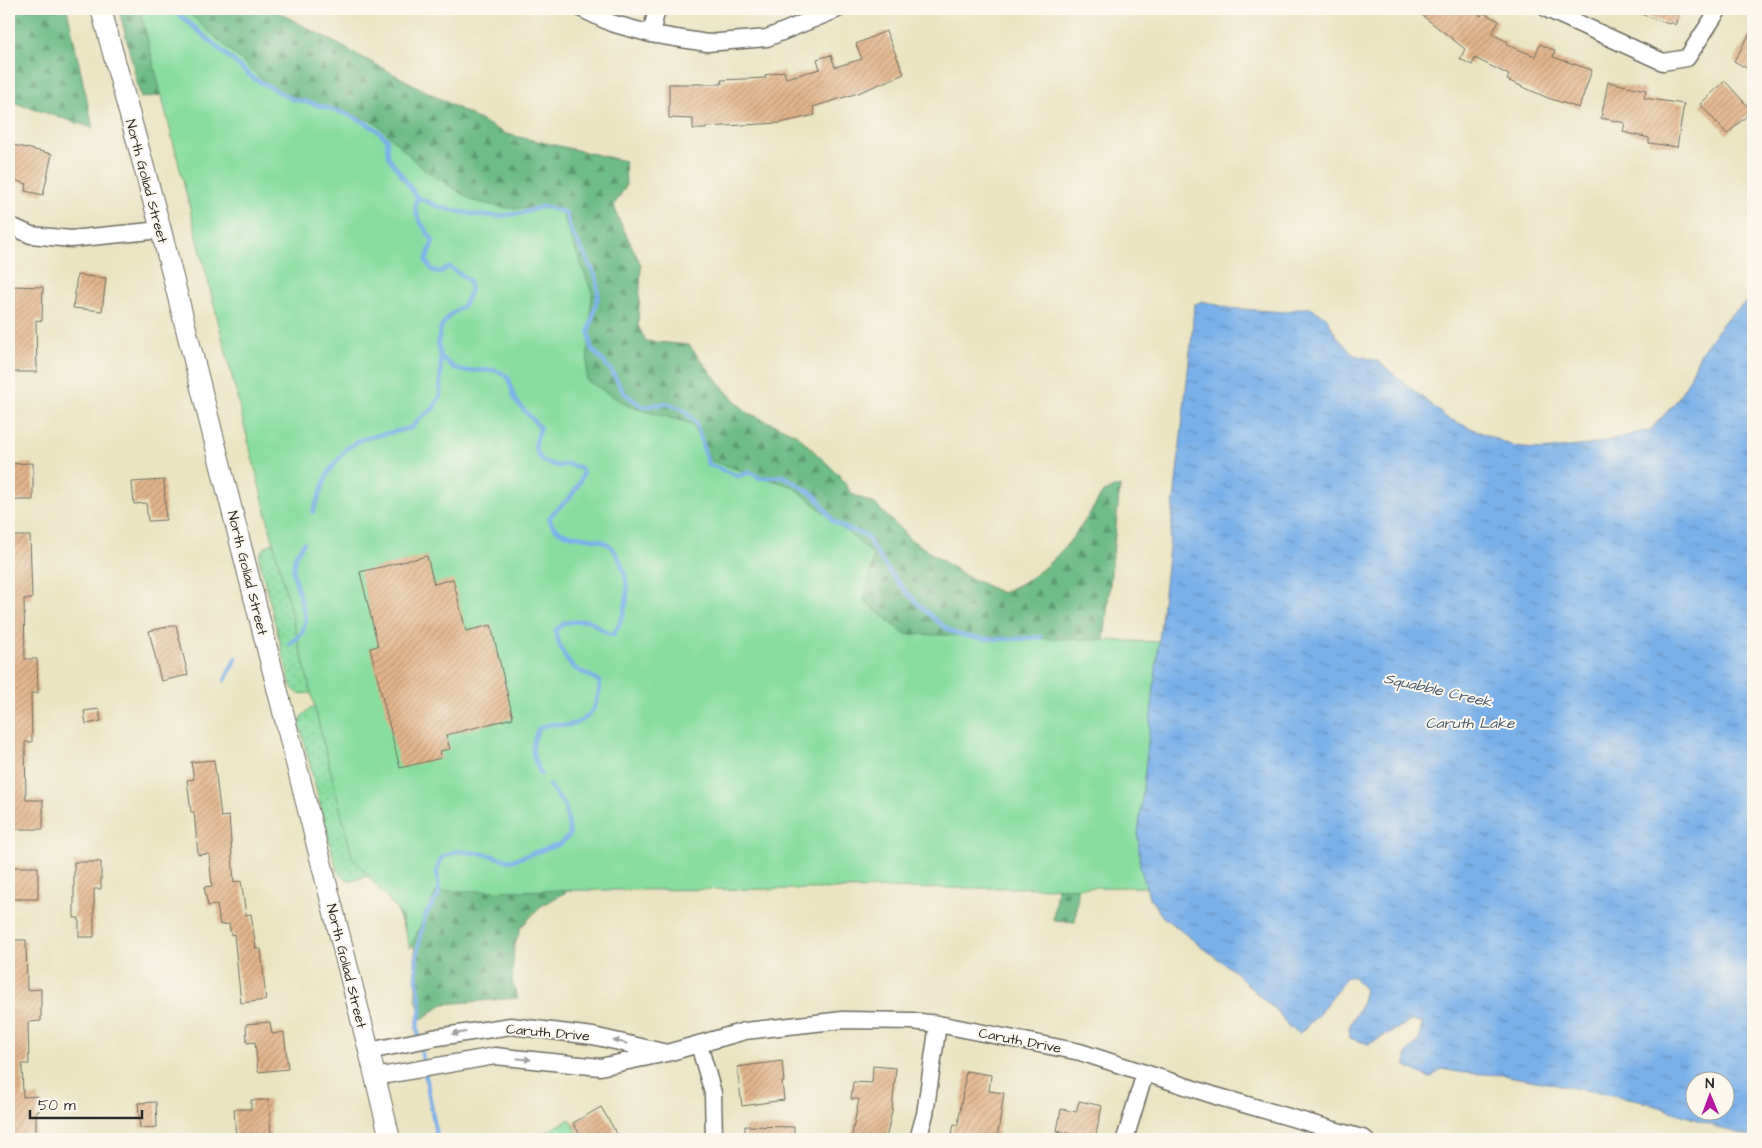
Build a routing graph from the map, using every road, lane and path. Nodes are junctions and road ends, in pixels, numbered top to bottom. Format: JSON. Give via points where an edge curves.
{"nodes":[{"id":1,"x":101,"y":9,"type":"edge"},
{"id":2,"x":582,"y":9,"type":"edge"},
{"id":3,"x":657,"y":9,"type":"edge"},
{"id":4,"x":838,"y":9,"type":"edge"},
{"id":5,"x":1547,"y":9,"type":"edge"},
{"id":6,"x":1719,"y":9,"type":"edge"},
{"id":7,"x":651,"y":34,"type":"junction"},
{"id":8,"x":9,"y":225,"type":"edge"},
{"id":9,"x":161,"y":230,"type":"junction"},
{"id":10,"x":938,"y":1024,"type":"junction"},
{"id":11,"x":699,"y":1045,"type":"junction"},
{"id":12,"x":369,"y":1051,"type":"junction"},
{"id":13,"x":667,"y":1053,"type":"junction"},
{"id":14,"x":1145,"y":1073,"type":"junction"},
{"id":15,"x":375,"y":1077,"type":"junction"},
{"id":16,"x":390,"y":1139,"type":"edge"},
{"id":17,"x":714,"y":1139,"type":"edge"},
{"id":18,"x":918,"y":1139,"type":"edge"},
{"id":19,"x":1125,"y":1139,"type":"edge"},
{"id":20,"x":1365,"y":1139,"type":"edge"}],
"edges":[{"from":1,"to":9,"type":"main road","name":"North Goliad Street"},
{"from":2,"to":7,"type":"street","via":[[611,23]]},
{"from":3,"to":7,"type":"street"},
{"from":4,"to":7,"type":"street","via":[[767,38],[707,43]]},
{"from":5,"to":6,"type":"street","via":[[1663,62],[1687,58]]},
{"from":8,"to":9,"type":"street","via":[[31,235],[70,239]]},
{"from":9,"to":12,"type":"main road","name":"North Goliad Street"},
{"from":10,"to":11,"type":"street","name":"Caruth Drive","via":[[843,1020],[745,1031]]},
{"from":10,"to":14,"type":"street","name":"Caruth Drive","via":[[1080,1052]]},
{"from":10,"to":18,"type":"street","via":[[925,1114]]},
{"from":11,"to":13,"type":"street","name":"Caruth Drive"},
{"from":11,"to":17,"type":"street","via":[[713,1093]]},
{"from":13,"to":12,"type":"street","name":"Caruth Drive","one_way":true,"via":[[594,1036],[511,1026],[438,1036]]},
{"from":12,"to":15,"type":"main road","name":"North Goliad Street"},
{"from":15,"to":13,"type":"street","name":"Caruth Drive","one_way":true,"via":[[495,1056],[600,1067]]},
{"from":14,"to":19,"type":"street"},
{"from":14,"to":20,"type":"street","name":"Caruth Drive"},
{"from":15,"to":16,"type":"main road","name":"North Goliad Street"}]}
